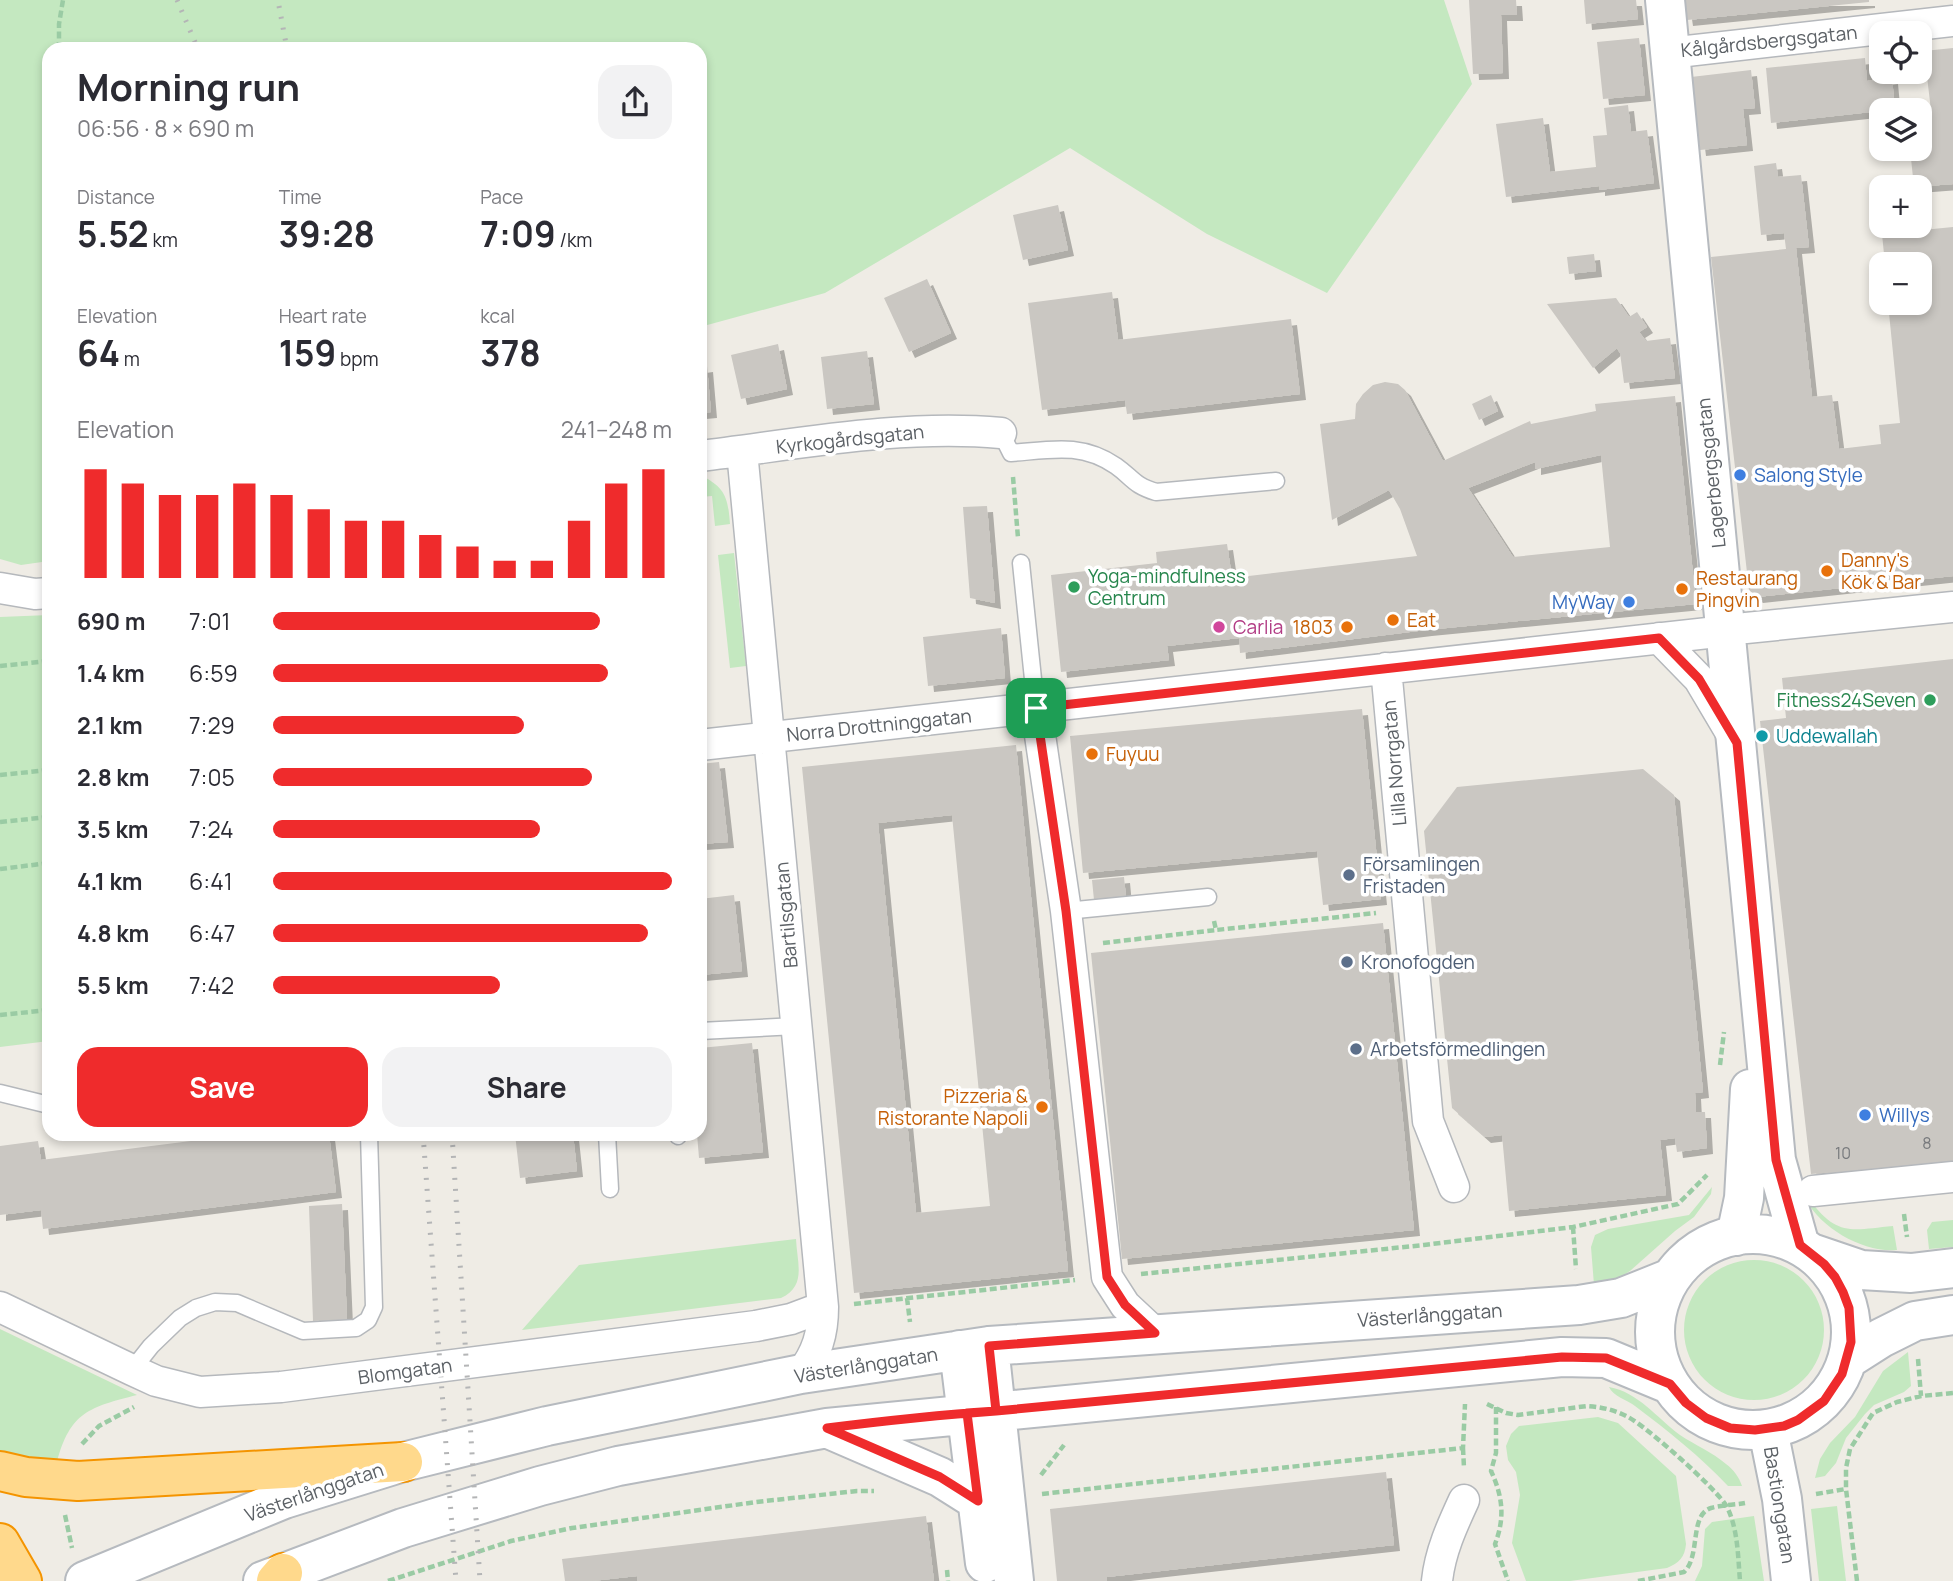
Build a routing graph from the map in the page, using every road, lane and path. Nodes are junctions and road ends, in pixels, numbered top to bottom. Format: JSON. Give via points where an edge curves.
{"nodes":[{"id":1,"x":63,"y":0,"type":"edge"},
{"id":2,"x":1665,"y":0,"type":"edge"},
{"id":3,"x":1953,"y":21,"type":"edge"},
{"id":4,"x":59,"y":42,"type":"edge"},
{"id":5,"x":1669,"y":53,"type":"junction"},
{"id":6,"x":1000,"y":433,"type":"joint"},
{"id":7,"x":742,"y":451,"type":"junction"},
{"id":8,"x":707,"y":455,"type":"edge"},
{"id":9,"x":1276,"y":481,"type":"dead end"},
{"id":10,"x":1014,"y":493,"type":"dead end"},
{"id":11,"x":1021,"y":563,"type":"joint"},
{"id":12,"x":0,"y":588,"type":"edge"},
{"id":13,"x":42,"y":594,"type":"edge"},
{"id":14,"x":1953,"y":607,"type":"edge"},
{"id":15,"x":1736,"y":629,"type":"junction"},
{"id":16,"x":1659,"y":638,"type":"junction"},
{"id":17,"x":42,"y":662,"type":"edge"},
{"id":18,"x":0,"y":666,"type":"edge"},
{"id":19,"x":1386,"y":668,"type":"junction"},
{"id":20,"x":1036,"y":708,"type":"junction"},
{"id":21,"x":769,"y":737,"type":"junction"},
{"id":22,"x":1737,"y":743,"type":"junction"},
{"id":23,"x":707,"y":744,"type":"edge"},
{"id":24,"x":42,"y":770,"type":"edge"},
{"id":25,"x":0,"y":775,"type":"edge"},
{"id":26,"x":42,"y":818,"type":"edge"},
{"id":27,"x":0,"y":822,"type":"edge"},
{"id":28,"x":42,"y":864,"type":"edge"},
{"id":29,"x":0,"y":869,"type":"edge"},
{"id":30,"x":1208,"y":897,"type":"joint"},
{"id":31,"x":1066,"y":911,"type":"junction"},
{"id":32,"x":1377,"y":913,"type":"dead end"},
{"id":33,"x":1216,"y":930,"type":"junction"},
{"id":34,"x":1114,"y":941,"type":"dead end"},
{"id":35,"x":1755,"y":947,"type":"junction"},
{"id":36,"x":42,"y":1011,"type":"edge"},
{"id":37,"x":0,"y":1015,"type":"edge"},
{"id":38,"x":796,"y":1027,"type":"junction"},
{"id":39,"x":707,"y":1031,"type":"edge"},
{"id":40,"x":0,"y":1093,"type":"edge"},
{"id":41,"x":42,"y":1103,"type":"edge"},
{"id":42,"x":369,"y":1141,"type":"edge"},
{"id":43,"x":607,"y":1141,"type":"edge"},
{"id":44,"x":1715,"y":1166,"type":"dead end"},
{"id":45,"x":1953,"y":1177,"type":"edge"},
{"id":46,"x":1454,"y":1187,"type":"dead end"},
{"id":47,"x":610,"y":1189,"type":"dead end"},
{"id":48,"x":1814,"y":1191,"type":"dead end"},
{"id":49,"x":1904,"y":1213,"type":"dead end"},
{"id":50,"x":1573,"y":1227,"type":"junction"},
{"id":51,"x":1735,"y":1236,"type":"junction"},
{"id":52,"x":1805,"y":1249,"type":"junction"},
{"id":53,"x":1908,"y":1249,"type":"dead end"},
{"id":54,"x":1953,"y":1268,"type":"edge"},
{"id":55,"x":1576,"y":1272,"type":"dead end"},
{"id":56,"x":1120,"y":1276,"type":"junction"},
{"id":57,"x":1671,"y":1278,"type":"junction"},
{"id":58,"x":1076,"y":1280,"type":"dead end"},
{"id":59,"x":0,"y":1307,"type":"edge"},
{"id":60,"x":823,"y":1307,"type":"junction"},
{"id":61,"x":1953,"y":1315,"type":"edge"},
{"id":62,"x":1155,"y":1333,"type":"junction"},
{"id":63,"x":1917,"y":1347,"type":"dead end"},
{"id":64,"x":974,"y":1348,"type":"junction"},
{"id":65,"x":1848,"y":1359,"type":"junction"},
{"id":66,"x":132,"y":1370,"type":"junction"},
{"id":67,"x":801,"y":1374,"type":"junction"},
{"id":68,"x":1670,"y":1384,"type":"junction"},
{"id":69,"x":1953,"y":1393,"type":"edge"},
{"id":70,"x":1921,"y":1396,"type":"junction"},
{"id":71,"x":1466,"y":1399,"type":"dead end"},
{"id":72,"x":1477,"y":1402,"type":"dead end"},
{"id":73,"x":140,"y":1404,"type":"dead end"},
{"id":74,"x":982,"y":1412,"type":"junction"},
{"id":75,"x":827,"y":1428,"type":"junction"},
{"id":76,"x":1768,"y":1430,"type":"junction"},
{"id":77,"x":79,"y":1448,"type":"dead end"},
{"id":78,"x":404,"y":1462,"type":"junction"},
{"id":79,"x":0,"y":1471,"type":"edge"},
{"id":80,"x":1846,"y":1489,"type":"junction"},
{"id":81,"x":884,"y":1492,"type":"dead end"},
{"id":82,"x":1035,"y":1494,"type":"dead end"},
{"id":83,"x":1812,"y":1494,"type":"dead end"},
{"id":84,"x":1465,"y":1500,"type":"dead end"},
{"id":85,"x":978,"y":1501,"type":"junction"},
{"id":86,"x":1751,"y":1502,"type":"dead end"},
{"id":87,"x":1727,"y":1507,"type":"junction"},
{"id":88,"x":65,"y":1515,"type":"dead end"},
{"id":89,"x":0,"y":1543,"type":"edge"},
{"id":90,"x":78,"y":1565,"type":"edge"},
{"id":91,"x":946,"y":1568,"type":"dead end"},
{"id":92,"x":274,"y":1578,"type":"edge"},
{"id":93,"x":22,"y":1581,"type":"edge"},
{"id":94,"x":388,"y":1581,"type":"edge"},
{"id":95,"x":948,"y":1581,"type":"edge"},
{"id":96,"x":987,"y":1581,"type":"edge"},
{"id":97,"x":1014,"y":1581,"type":"edge"},
{"id":98,"x":1437,"y":1581,"type":"edge"},
{"id":99,"x":1637,"y":1581,"type":"edge"},
{"id":100,"x":1740,"y":1581,"type":"edge"},
{"id":101,"x":1791,"y":1581,"type":"edge"},
{"id":102,"x":1857,"y":1581,"type":"edge"}],
"edges":[{"from":1,"to":4,"type":"path"},
{"from":2,"to":5,"type":"main road","name":"Lagerbergsgatan"},
{"from":3,"to":5,"type":"street","name":"Kålgårdsbergsgatan"},
{"from":5,"to":15,"type":"main road","name":"Lagerbergsgatan"},
{"from":6,"to":7,"type":"street","name":"Kyrkogårdsgatan","via":[[922,430]]},
{"from":6,"to":9,"type":"lane","via":[[1011,453],[1073,448],[1095,454],[1140,487],[1156,492]]},
{"from":7,"to":8,"type":"street","name":"Kyrkogårdsgatan"},
{"from":7,"to":21,"type":"street","name":"Bartilsgatan"},
{"from":10,"to":11,"type":"path"},
{"from":11,"to":20,"type":"lane"},
{"from":12,"to":13,"type":"street"},
{"from":14,"to":15,"type":"street","name":"Norra Drottninggatan"},
{"from":15,"to":16,"type":"street","name":"Norra Drottninggatan"},
{"from":15,"to":22,"type":"main road","name":"Lagerbergsgatan"},
{"from":16,"to":19,"type":"street","name":"Norra Drottninggatan"},
{"from":16,"to":22,"type":"street","via":[[1699,679]]},
{"from":17,"to":18,"type":"path"},
{"from":19,"to":20,"type":"street","name":"Norra Drottninggatan"},
{"from":19,"to":46,"type":"street","name":"Lilla Norrgatan","via":[[1428,1121]]},
{"from":20,"to":21,"type":"street","name":"Norra Drottninggatan"},
{"from":20,"to":31,"type":"street"},
{"from":21,"to":23,"type":"street","name":"Norra Drottninggatan"},
{"from":21,"to":38,"type":"street","name":"Bartilsgatan"},
{"from":22,"to":35,"type":"main road","name":"Lagerbergsgatan"},
{"from":24,"to":25,"type":"path"},
{"from":26,"to":27,"type":"path"},
{"from":28,"to":29,"type":"path"},
{"from":30,"to":31,"type":"lane"},
{"from":30,"to":33,"type":"path"},
{"from":31,"to":56,"type":"street"},
{"from":32,"to":33,"type":"path"},
{"from":33,"to":34,"type":"path"},
{"from":35,"to":51,"type":"main road","name":"Lagerbergsgatan","via":[[1744,1198]]},
{"from":35,"to":52,"type":"main road","name":"Lagerbergsgatan","via":[[1776,1160]]},
{"from":36,"to":37,"type":"path"},
{"from":38,"to":39,"type":"lane"},
{"from":38,"to":60,"type":"street","name":"Bartilsgatan"},
{"from":40,"to":41,"type":"lane"},
{"from":42,"to":66,"type":"lane","via":[[374,1307],[368,1320],[356,1328],[303,1331],[237,1303],[215,1302],[180,1318]]},
{"from":43,"to":47,"type":"lane"},
{"from":44,"to":50,"type":"path","via":[[1678,1205]]},
{"from":45,"to":48,"type":"street"},
{"from":49,"to":53,"type":"path"},
{"from":50,"to":55,"type":"path"},
{"from":50,"to":56,"type":"path"},
{"from":51,"to":52,"type":"main road","name":"Västerlånggatan","via":[[1762,1234]]},
{"from":51,"to":57,"type":"main road","name":"Västerlånggatan","via":[[1694,1254]]},
{"from":52,"to":54,"type":"main road","name":"Västerlånggatan","via":[[1861,1270],[1910,1273]]},
{"from":52,"to":65,"type":"main road","name":"Västerlånggatan","via":[[1835,1277],[1849,1308]]},
{"from":56,"to":62,"type":"street","via":[[1125,1305]]},
{"from":57,"to":62,"type":"main road","name":"Västerlånggatan","via":[[1621,1298],[1579,1305]]},
{"from":57,"to":68,"type":"main road","name":"Västerlånggatan","via":[[1655,1324],[1657,1349]]},
{"from":58,"to":60,"type":"path"},
{"from":59,"to":66,"type":"street","name":"Blomgatan"},
{"from":60,"to":66,"type":"street","name":"Blomgatan","via":[[756,1326],[241,1391],[200,1392]]},
{"from":60,"to":67,"type":"street","name":"Bartilsgatan","via":[[819,1342]]},
{"from":61,"to":65,"type":"main road","via":[[1915,1321]]},
{"from":62,"to":64,"type":"main road","name":"Västerlånggatan"},
{"from":63,"to":70,"type":"path"},
{"from":64,"to":67,"type":"main road","name":"Västerlånggatan"},
{"from":64,"to":74,"type":"main road"},
{"from":65,"to":76,"type":"main road","name":"Västerlånggatan","via":[[1835,1388],[1812,1411]]},
{"from":67,"to":78,"type":"main road","name":"Västerlånggatan","via":[[547,1426]]},
{"from":68,"to":74,"type":"main road","name":"Västerlånggatan","via":[[1606,1358],[1562,1357]]},
{"from":68,"to":76,"type":"main road","name":"Västerlånggatan","via":[[1695,1412],[1718,1424]]},
{"from":69,"to":70,"type":"path"},
{"from":70,"to":80,"type":"path","via":[[1873,1413],[1850,1449]]},
{"from":71,"to":82,"type":"path","via":[[1463,1448]]},
{"from":72,"to":87,"type":"path","via":[[1518,1415],[1587,1406],[1622,1413],[1684,1463]]},
{"from":73,"to":77,"type":"path","via":[[99,1426]]},
{"from":74,"to":75,"type":"main road","name":"Västerlånggatan"},
{"from":74,"to":85,"type":"main road"},
{"from":74,"to":97,"type":"main road"},
{"from":75,"to":85,"type":"main road","via":[[940,1477]]},
{"from":75,"to":92,"type":"main road","name":"Västerlånggatan","via":[[618,1466],[540,1486],[403,1528]]},
{"from":76,"to":101,"type":"main road","name":"Bastiongatan"},
{"from":78,"to":79,"type":"highway","via":[[78,1481]]},
{"from":78,"to":90,"type":"main road","name":"Västerlånggatan"},
{"from":80,"to":83,"type":"path"},
{"from":80,"to":102,"type":"path"},
{"from":81,"to":94,"type":"path","via":[[756,1502],[572,1528],[511,1541]]},
{"from":84,"to":98,"type":"street","via":[[1448,1533]]},
{"from":85,"to":96,"type":"main road"},
{"from":86,"to":87,"type":"path"},
{"from":87,"to":99,"type":"path","via":[[1712,1508],[1700,1517],[1692,1561],[1684,1572]]},
{"from":87,"to":100,"type":"path","via":[[1736,1537]]},
{"from":88,"to":90,"type":"path"},
{"from":89,"to":93,"type":"highway"},
{"from":91,"to":95,"type":"path"}]}
